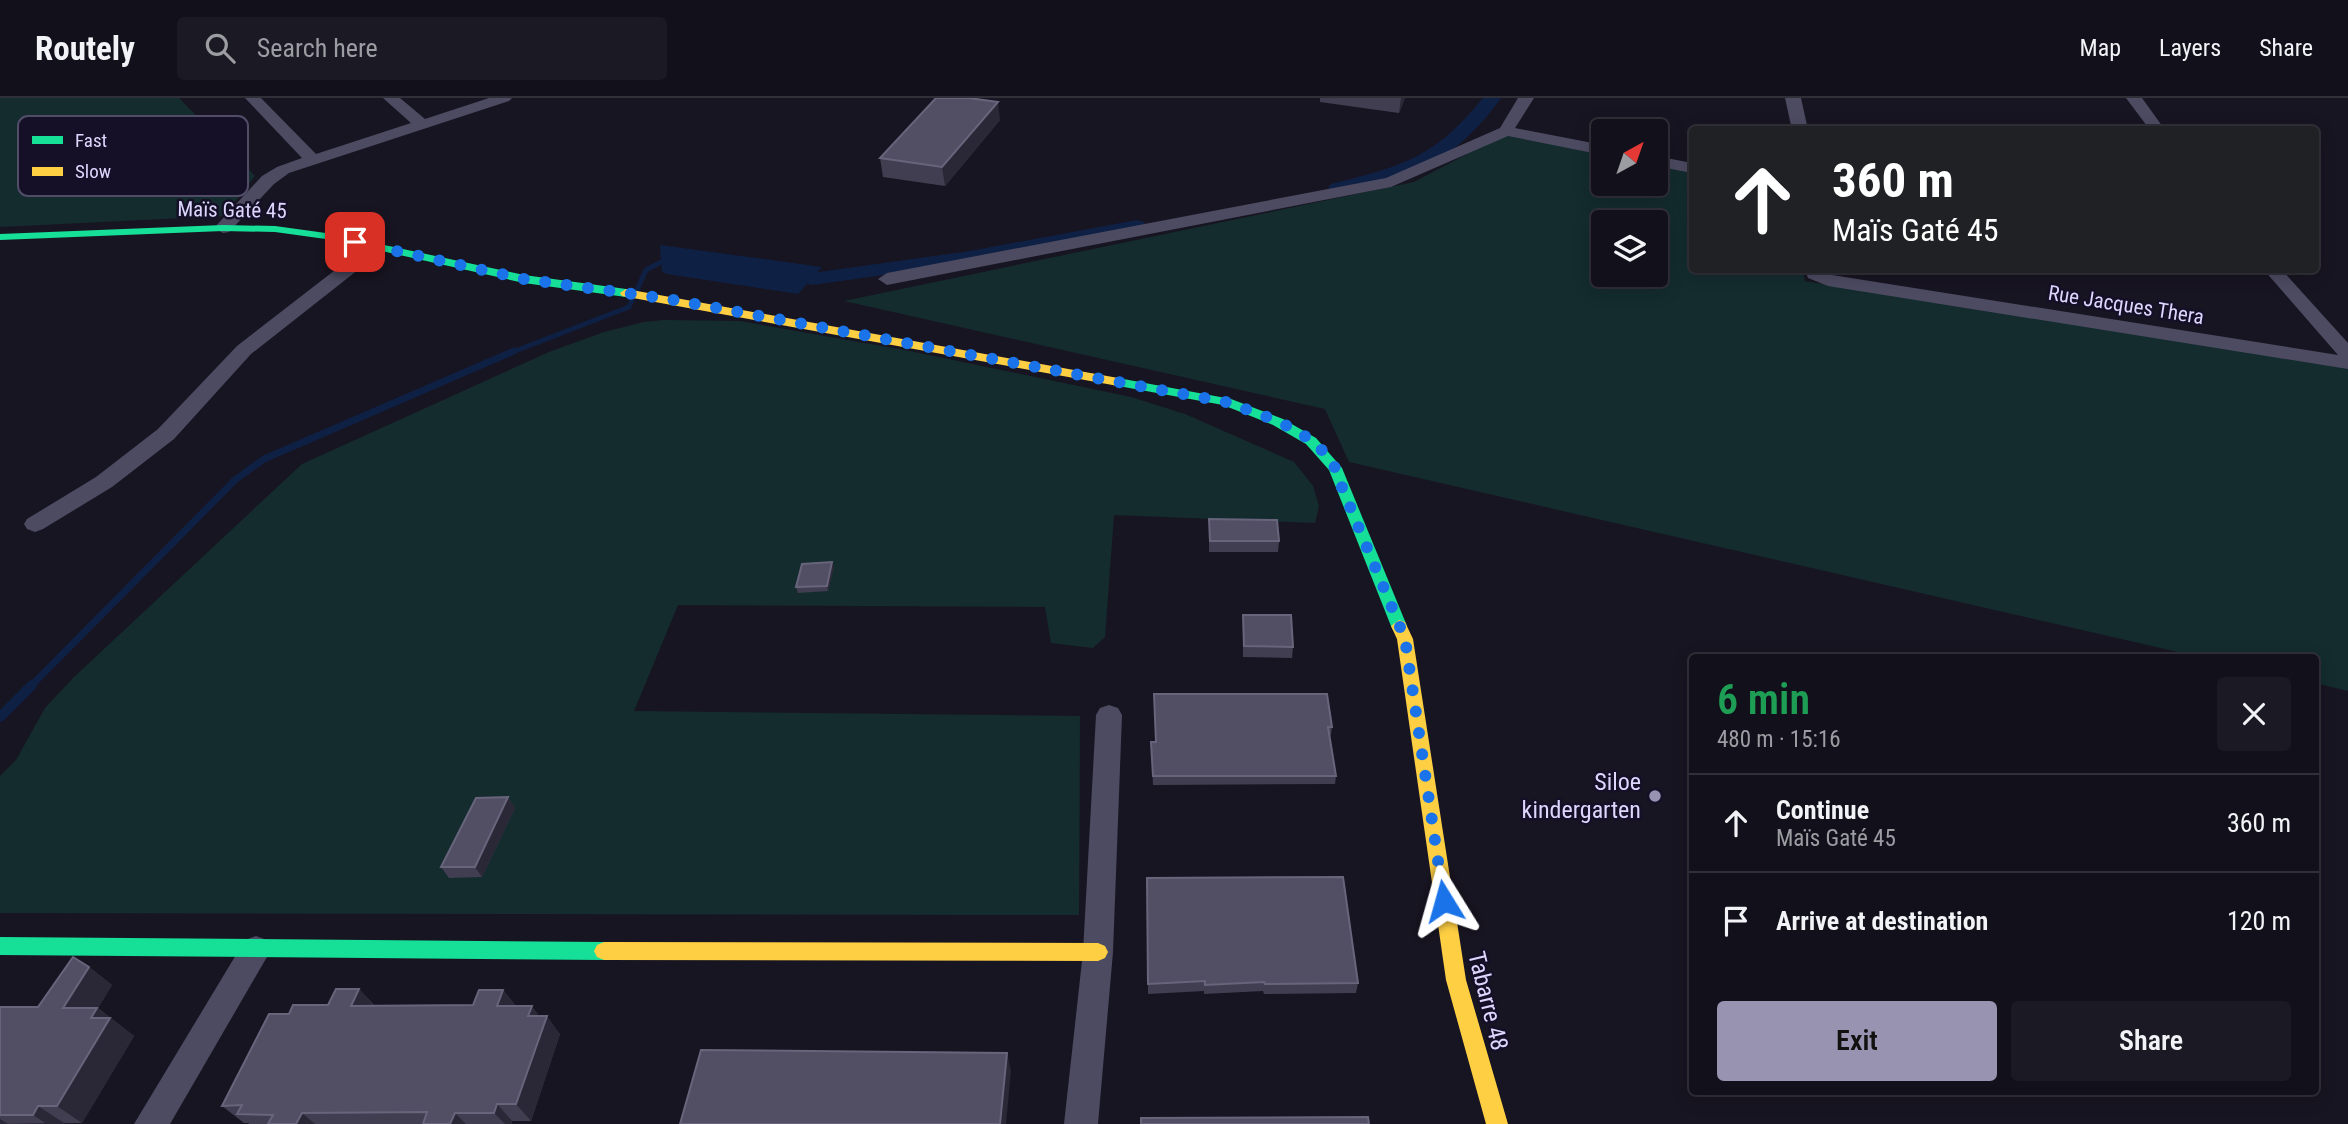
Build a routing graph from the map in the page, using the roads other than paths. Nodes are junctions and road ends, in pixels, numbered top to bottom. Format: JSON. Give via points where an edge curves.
{"nodes":[{"id":1,"x":253,"y":98,"type":"edge"},
{"id":2,"x":391,"y":98,"type":"edge"},
{"id":3,"x":504,"y":98,"type":"edge"},
{"id":4,"x":1526,"y":98,"type":"edge"},
{"id":5,"x":1793,"y":98,"type":"edge"},
{"id":6,"x":2134,"y":98,"type":"edge"},
{"id":7,"x":423,"y":125,"type":"junction"},
{"id":8,"x":1799,"y":126,"type":"edge"},
{"id":9,"x":2155,"y":126,"type":"edge"},
{"id":10,"x":1506,"y":131,"type":"junction"},
{"id":11,"x":1591,"y":148,"type":"edge"},
{"id":12,"x":313,"y":160,"type":"junction"},
{"id":13,"x":1668,"y":163,"type":"edge"},
{"id":14,"x":1689,"y":166,"type":"edge"},
{"id":15,"x":223,"y":228,"type":"junction"},
{"id":16,"x":0,"y":237,"type":"edge"},
{"id":17,"x":376,"y":247,"type":"junction"},
{"id":18,"x":1816,"y":273,"type":"edge"},
{"id":19,"x":2276,"y":273,"type":"edge"},
{"id":20,"x":887,"y":279,"type":"dead end"},
{"id":21,"x":668,"y":299,"type":"joint"},
{"id":22,"x":2348,"y":355,"type":"edge"},
{"id":23,"x":2348,"y":363,"type":"edge"},
{"id":24,"x":35,"y":524,"type":"dead end"},
{"id":25,"x":1109,"y":715,"type":"dead end"},
{"id":26,"x":0,"y":946,"type":"edge"},
{"id":27,"x":256,"y":950,"type":"junction"},
{"id":28,"x":1098,"y":952,"type":"junction"},
{"id":29,"x":151,"y":1124,"type":"edge"},
{"id":30,"x":1081,"y":1124,"type":"edge"},
{"id":31,"x":1497,"y":1124,"type":"edge"}],
"edges":[{"from":1,"to":12,"type":"street"},
{"from":2,"to":7,"type":"street"},
{"from":3,"to":7,"type":"street"},
{"from":4,"to":10,"type":"street"},
{"from":5,"to":8,"type":"street"},
{"from":6,"to":9,"type":"street"},
{"from":7,"to":12,"type":"street"},
{"from":10,"to":11,"type":"street"},
{"from":10,"to":20,"type":"street","via":[[1391,182]]},
{"from":12,"to":15,"type":"street","via":[[268,180]]},
{"from":13,"to":14,"type":"street"},
{"from":15,"to":16,"type":"street","name":"Maïs Gaté 45"},
{"from":15,"to":17,"type":"street","name":"Maïs Gaté 45","via":[[275,229]]},
{"from":17,"to":21,"type":"street","name":"Maïs Gaté 45","via":[[524,279]]},
{"from":17,"to":24,"type":"street","via":[[244,350],[166,434],[104,482]]},
{"from":18,"to":23,"type":"street","name":"Rue Jacques Thera","via":[[1828,280]]},
{"from":19,"to":22,"type":"street"},
{"from":21,"to":31,"type":"street","name":"Tabarre 48","via":[[1226,402],[1276,421],[1312,442],[1338,471],[1405,639],[1456,980]]},
{"from":25,"to":28,"type":"street"},
{"from":26,"to":27,"type":"street"},
{"from":27,"to":28,"type":"street"},
{"from":27,"to":29,"type":"street"},
{"from":28,"to":30,"type":"street"}]}
